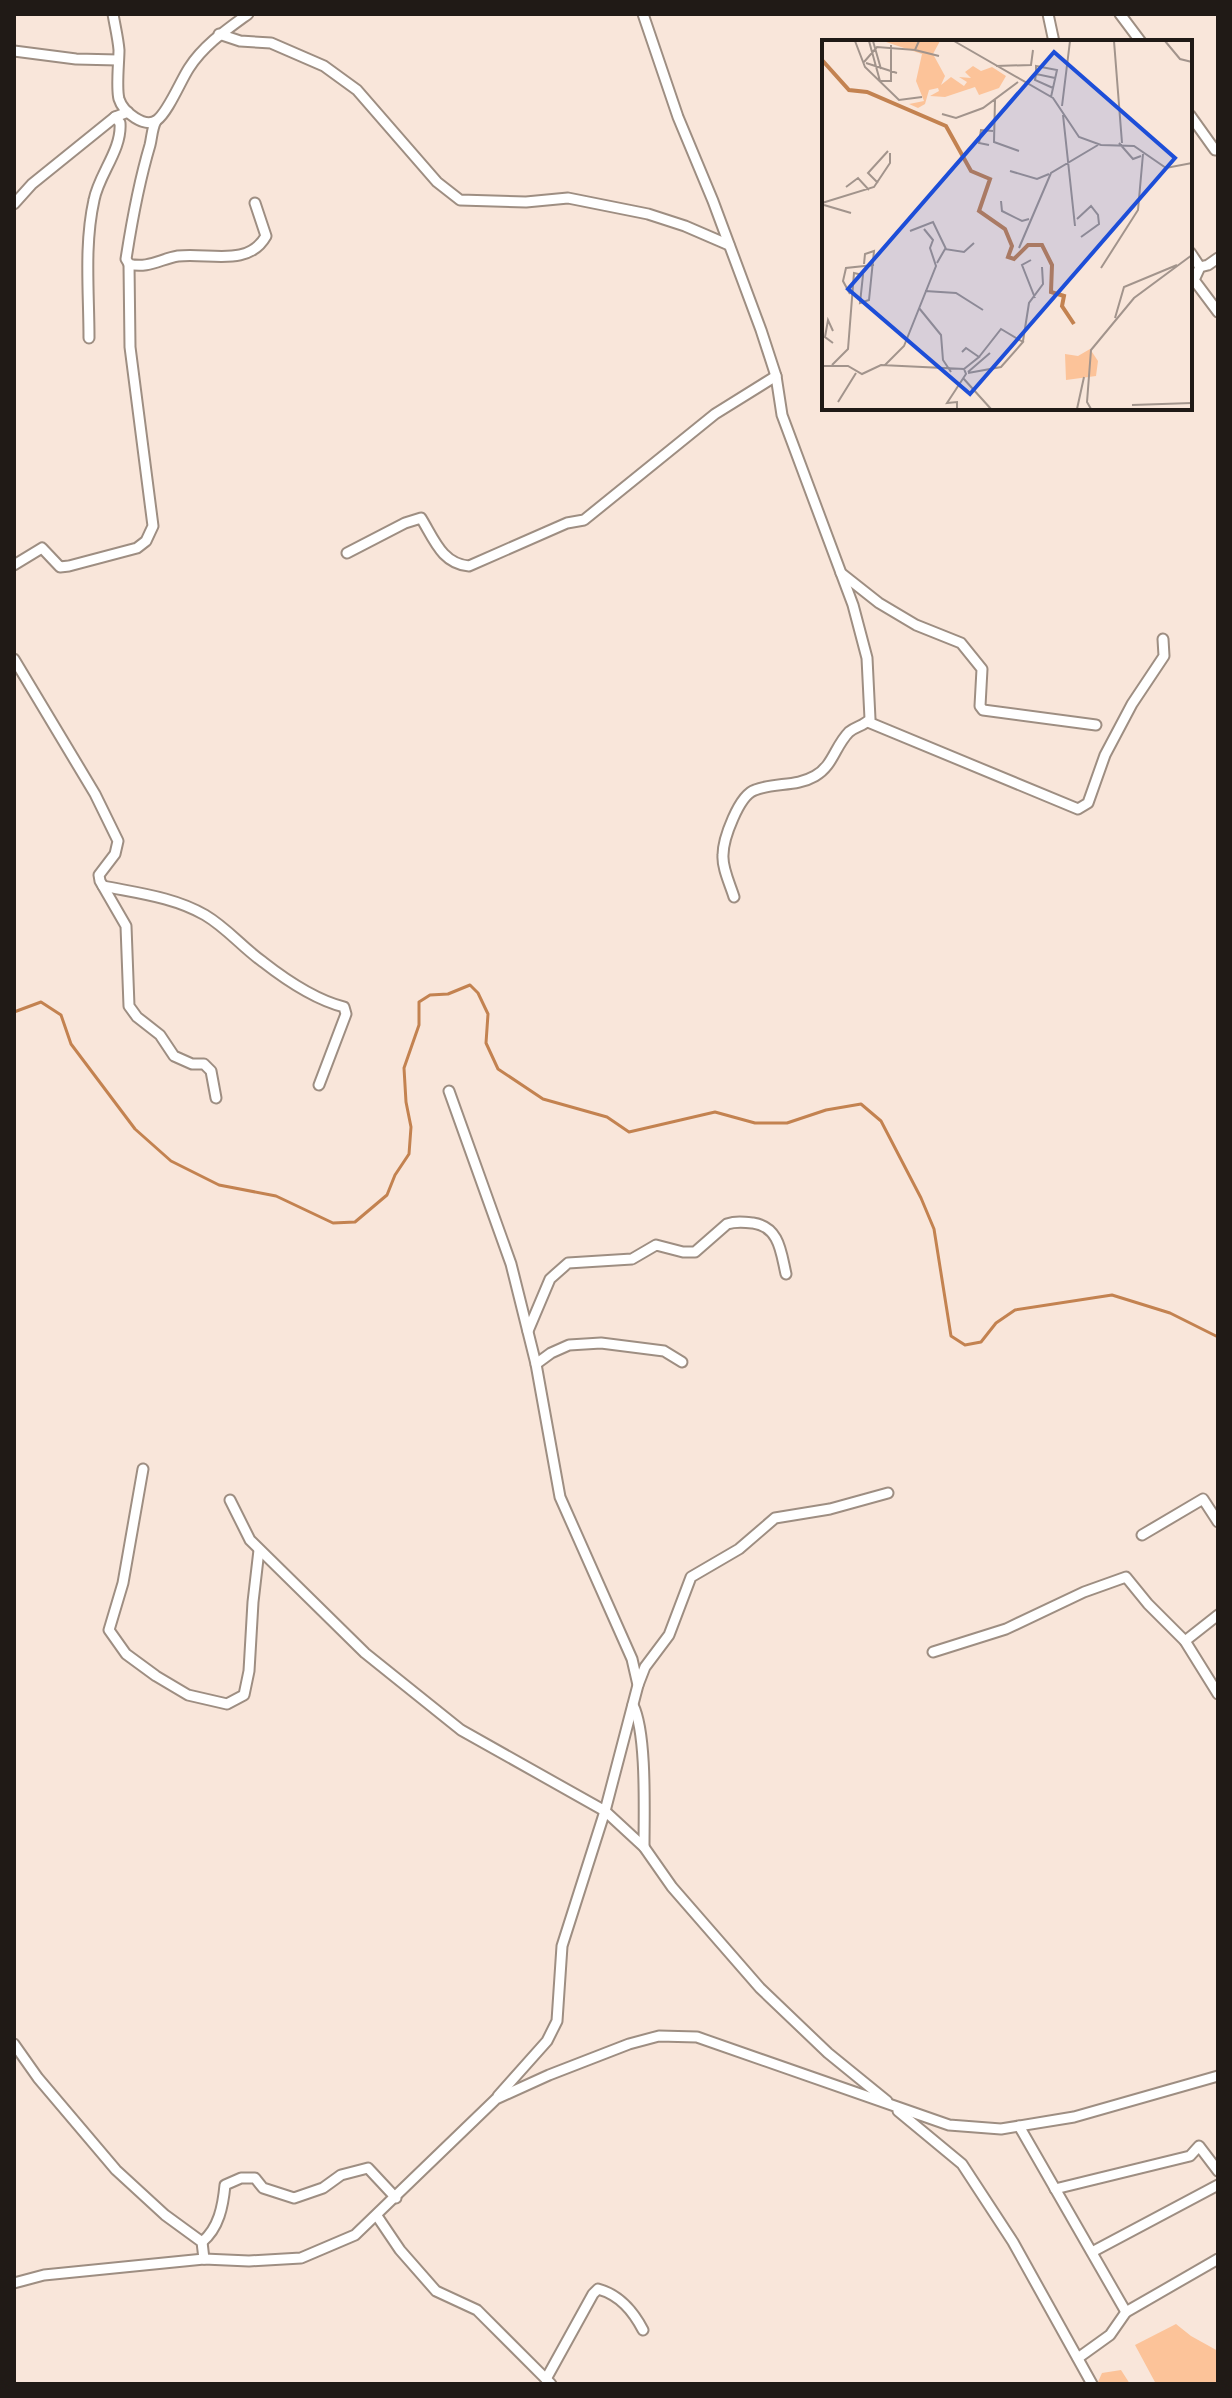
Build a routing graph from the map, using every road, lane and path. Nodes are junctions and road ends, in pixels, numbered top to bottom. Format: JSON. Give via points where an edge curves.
{"nodes":[{"id":1,"x":113,"y":14,"type":"edge"},
{"id":2,"x":248,"y":14,"type":"edge"},
{"id":3,"x":643,"y":14,"type":"edge"},
{"id":4,"x":1048,"y":14,"type":"edge"},
{"id":5,"x":1120,"y":14,"type":"edge"},
{"id":6,"x":219,"y":34,"type":"junction"},
{"id":7,"x":1054,"y":40,"type":"edge"},
{"id":8,"x":1140,"y":40,"type":"edge"},
{"id":9,"x":14,"y":51,"type":"edge"},
{"id":10,"x":118,"y":60,"type":"junction"},
{"id":11,"x":128,"y":112,"type":"junction"},
{"id":12,"x":115,"y":117,"type":"junction"},
{"id":13,"x":1192,"y":118,"type":"edge"},
{"id":14,"x":156,"y":121,"type":"junction"},
{"id":15,"x":1218,"y":150,"type":"edge"},
{"id":16,"x":255,"y":203,"type":"dead end"},
{"id":17,"x":14,"y":204,"type":"edge"},
{"id":18,"x":729,"y":245,"type":"junction"},
{"id":19,"x":1192,"y":255,"type":"edge"},
{"id":20,"x":1218,"y":258,"type":"edge"},
{"id":21,"x":129,"y":264,"type":"junction"},
{"id":22,"x":1200,"y":267,"type":"junction"},
{"id":23,"x":1218,"y":312,"type":"edge"},
{"id":24,"x":89,"y":338,"type":"dead end"},
{"id":25,"x":776,"y":376,"type":"junction"},
{"id":26,"x":347,"y":553,"type":"dead end"},
{"id":27,"x":14,"y":565,"type":"edge"},
{"id":28,"x":841,"y":573,"type":"junction"},
{"id":29,"x":1163,"y":639,"type":"dead end"},
{"id":30,"x":14,"y":659,"type":"edge"},
{"id":31,"x":868,"y":722,"type":"junction"},
{"id":32,"x":1096,"y":725,"type":"dead end"},
{"id":33,"x":103,"y":886,"type":"junction"},
{"id":34,"x":734,"y":897,"type":"dead end"},
{"id":35,"x":319,"y":1085,"type":"dead end"},
{"id":36,"x":449,"y":1091,"type":"dead end"},
{"id":37,"x":216,"y":1098,"type":"dead end"},
{"id":38,"x":786,"y":1274,"type":"dead end"},
{"id":39,"x":528,"y":1331,"type":"junction"},
{"id":40,"x":682,"y":1362,"type":"dead end"},
{"id":41,"x":536,"y":1364,"type":"junction"},
{"id":42,"x":143,"y":1469,"type":"dead end"},
{"id":43,"x":888,"y":1493,"type":"dead end"},
{"id":44,"x":230,"y":1500,"type":"dead end"},
{"id":45,"x":1218,"y":1522,"type":"edge"},
{"id":46,"x":1142,"y":1535,"type":"dead end"},
{"id":47,"x":259,"y":1550,"type":"junction"},
{"id":48,"x":1218,"y":1615,"type":"edge"},
{"id":49,"x":1185,"y":1641,"type":"junction"},
{"id":50,"x":933,"y":1652,"type":"dead end"},
{"id":51,"x":638,"y":1685,"type":"junction"},
{"id":52,"x":1218,"y":1694,"type":"edge"},
{"id":53,"x":633,"y":1705,"type":"junction"},
{"id":54,"x":605,"y":1811,"type":"junction"},
{"id":55,"x":644,"y":1847,"type":"junction"},
{"id":56,"x":14,"y":2044,"type":"edge"},
{"id":57,"x":1218,"y":2076,"type":"edge"},
{"id":58,"x":496,"y":2099,"type":"junction"},
{"id":59,"x":893,"y":2106,"type":"junction"},
{"id":60,"x":1019,"y":2126,"type":"junction"},
{"id":61,"x":1218,"y":2171,"type":"edge"},
{"id":62,"x":1218,"y":2185,"type":"edge"},
{"id":63,"x":1055,"y":2189,"type":"junction"},
{"id":64,"x":396,"y":2198,"type":"junction"},
{"id":65,"x":377,"y":2216,"type":"junction"},
{"id":66,"x":202,"y":2242,"type":"junction"},
{"id":67,"x":1092,"y":2252,"type":"junction"},
{"id":68,"x":204,"y":2259,"type":"junction"},
{"id":69,"x":1218,"y":2259,"type":"edge"},
{"id":70,"x":14,"y":2283,"type":"edge"},
{"id":71,"x":1126,"y":2312,"type":"junction"},
{"id":72,"x":643,"y":2330,"type":"dead end"},
{"id":73,"x":1078,"y":2358,"type":"junction"},
{"id":74,"x":549,"y":2381,"type":"edge"},
{"id":75,"x":1092,"y":2384,"type":"edge"}],
"edges":[{"from":1,"to":10,"type":"street"},
{"from":2,"to":6,"type":"street"},
{"from":3,"to":18,"type":"street"},
{"from":4,"to":7,"type":"street"},
{"from":5,"to":8,"type":"street"},
{"from":6,"to":14,"type":"street","via":[[191,65]]},
{"from":6,"to":18,"type":"street","via":[[271,43],[324,66],[357,90],[437,182],[460,200],[568,198],[648,214]]},
{"from":9,"to":10,"type":"street"},
{"from":10,"to":11,"type":"street","via":[[119,99]]},
{"from":11,"to":12,"type":"street"},
{"from":11,"to":14,"type":"street","via":[[140,121]]},
{"from":12,"to":17,"type":"street"},
{"from":12,"to":24,"type":"street","via":[[119,137],[94,197],[87,255]]},
{"from":13,"to":15,"type":"street"},
{"from":14,"to":21,"type":"street","via":[[141,176]]},
{"from":16,"to":21,"type":"street","via":[[266,236],[254,250]]},
{"from":18,"to":25,"type":"street"},
{"from":19,"to":22,"type":"street"},
{"from":20,"to":22,"type":"street"},
{"from":21,"to":27,"type":"street","via":[[130,347],[150,534],[137,548],[69,566],[60,567],[42,548]]},
{"from":22,"to":23,"type":"street","via":[[1194,280]]},
{"from":25,"to":26,"type":"street","via":[[715,414],[584,520],[469,566],[447,559],[421,518]]},
{"from":25,"to":28,"type":"street","via":[[782,415]]},
{"from":28,"to":31,"type":"street","via":[[867,658]]},
{"from":28,"to":32,"type":"street","via":[[916,625],[961,643],[982,669],[983,710]]},
{"from":29,"to":31,"type":"street","via":[[1164,656],[1105,755],[1088,803],[1078,809]]},
{"from":30,"to":33,"type":"street","via":[[113,826],[118,841],[99,875]]},
{"from":31,"to":34,"type":"street","via":[[849,733],[829,765],[815,776],[746,796],[722,857]]},
{"from":33,"to":35,"type":"street","via":[[203,914],[262,962],[344,1007],[346,1014]]},
{"from":33,"to":37,"type":"street","via":[[126,926],[129,1006],[174,1056],[211,1071]]},
{"from":36,"to":39,"type":"street","via":[[511,1264]]},
{"from":38,"to":39,"type":"street","via":[[777,1237],[763,1225],[733,1222],[695,1252],[656,1245],[632,1259],[568,1263],[550,1279]]},
{"from":39,"to":41,"type":"street"},
{"from":40,"to":41,"type":"street","via":[[664,1351],[601,1343],[569,1345]]},
{"from":41,"to":51,"type":"street","via":[[560,1497],[632,1659]]},
{"from":42,"to":47,"type":"street","via":[[109,1630],[126,1654],[156,1676],[188,1695],[227,1704],[244,1695]]},
{"from":43,"to":51,"type":"street","via":[[775,1518],[739,1549],[691,1577],[669,1635]]},
{"from":44,"to":47,"type":"street"},
{"from":45,"to":46,"type":"street","via":[[1203,1499]]},
{"from":47,"to":54,"type":"street","via":[[365,1653],[461,1730]]},
{"from":48,"to":49,"type":"street"},
{"from":49,"to":50,"type":"street","via":[[1126,1577],[1006,1629]]},
{"from":49,"to":52,"type":"street"},
{"from":51,"to":53,"type":"street"},
{"from":53,"to":54,"type":"street"},
{"from":53,"to":55,"type":"street","via":[[641,1743]]},
{"from":54,"to":55,"type":"street"},
{"from":54,"to":58,"type":"street","via":[[562,1946],[557,2021],[547,2041]]},
{"from":55,"to":59,"type":"street","via":[[760,1988]]},
{"from":56,"to":66,"type":"street","via":[[116,2170]]},
{"from":57,"to":60,"type":"street","via":[[1074,2117]]},
{"from":58,"to":59,"type":"street","via":[[659,2036],[697,2037]]},
{"from":58,"to":64,"type":"street"},
{"from":59,"to":60,"type":"street","via":[[949,2125]]},
{"from":59,"to":73,"type":"street","via":[[962,2164]]},
{"from":60,"to":63,"type":"street"},
{"from":61,"to":63,"type":"street","via":[[1199,2146],[1190,2156]]},
{"from":62,"to":67,"type":"street"},
{"from":63,"to":67,"type":"street"},
{"from":64,"to":65,"type":"street"},
{"from":64,"to":66,"type":"street","via":[[368,2168],[294,2198],[263,2188],[255,2178],[241,2178],[225,2185],[222,2208],[211,2235]]},
{"from":65,"to":68,"type":"street","via":[[355,2235],[301,2258]]},
{"from":65,"to":74,"type":"street","via":[[436,2291],[477,2310]]},
{"from":66,"to":68,"type":"street"},
{"from":67,"to":71,"type":"street"},
{"from":68,"to":70,"type":"street","via":[[44,2275]]},
{"from":69,"to":71,"type":"street"},
{"from":71,"to":73,"type":"street","via":[[1110,2335]]},
{"from":72,"to":74,"type":"street","via":[[627,2305],[598,2289]]},
{"from":73,"to":75,"type":"street"}]}
